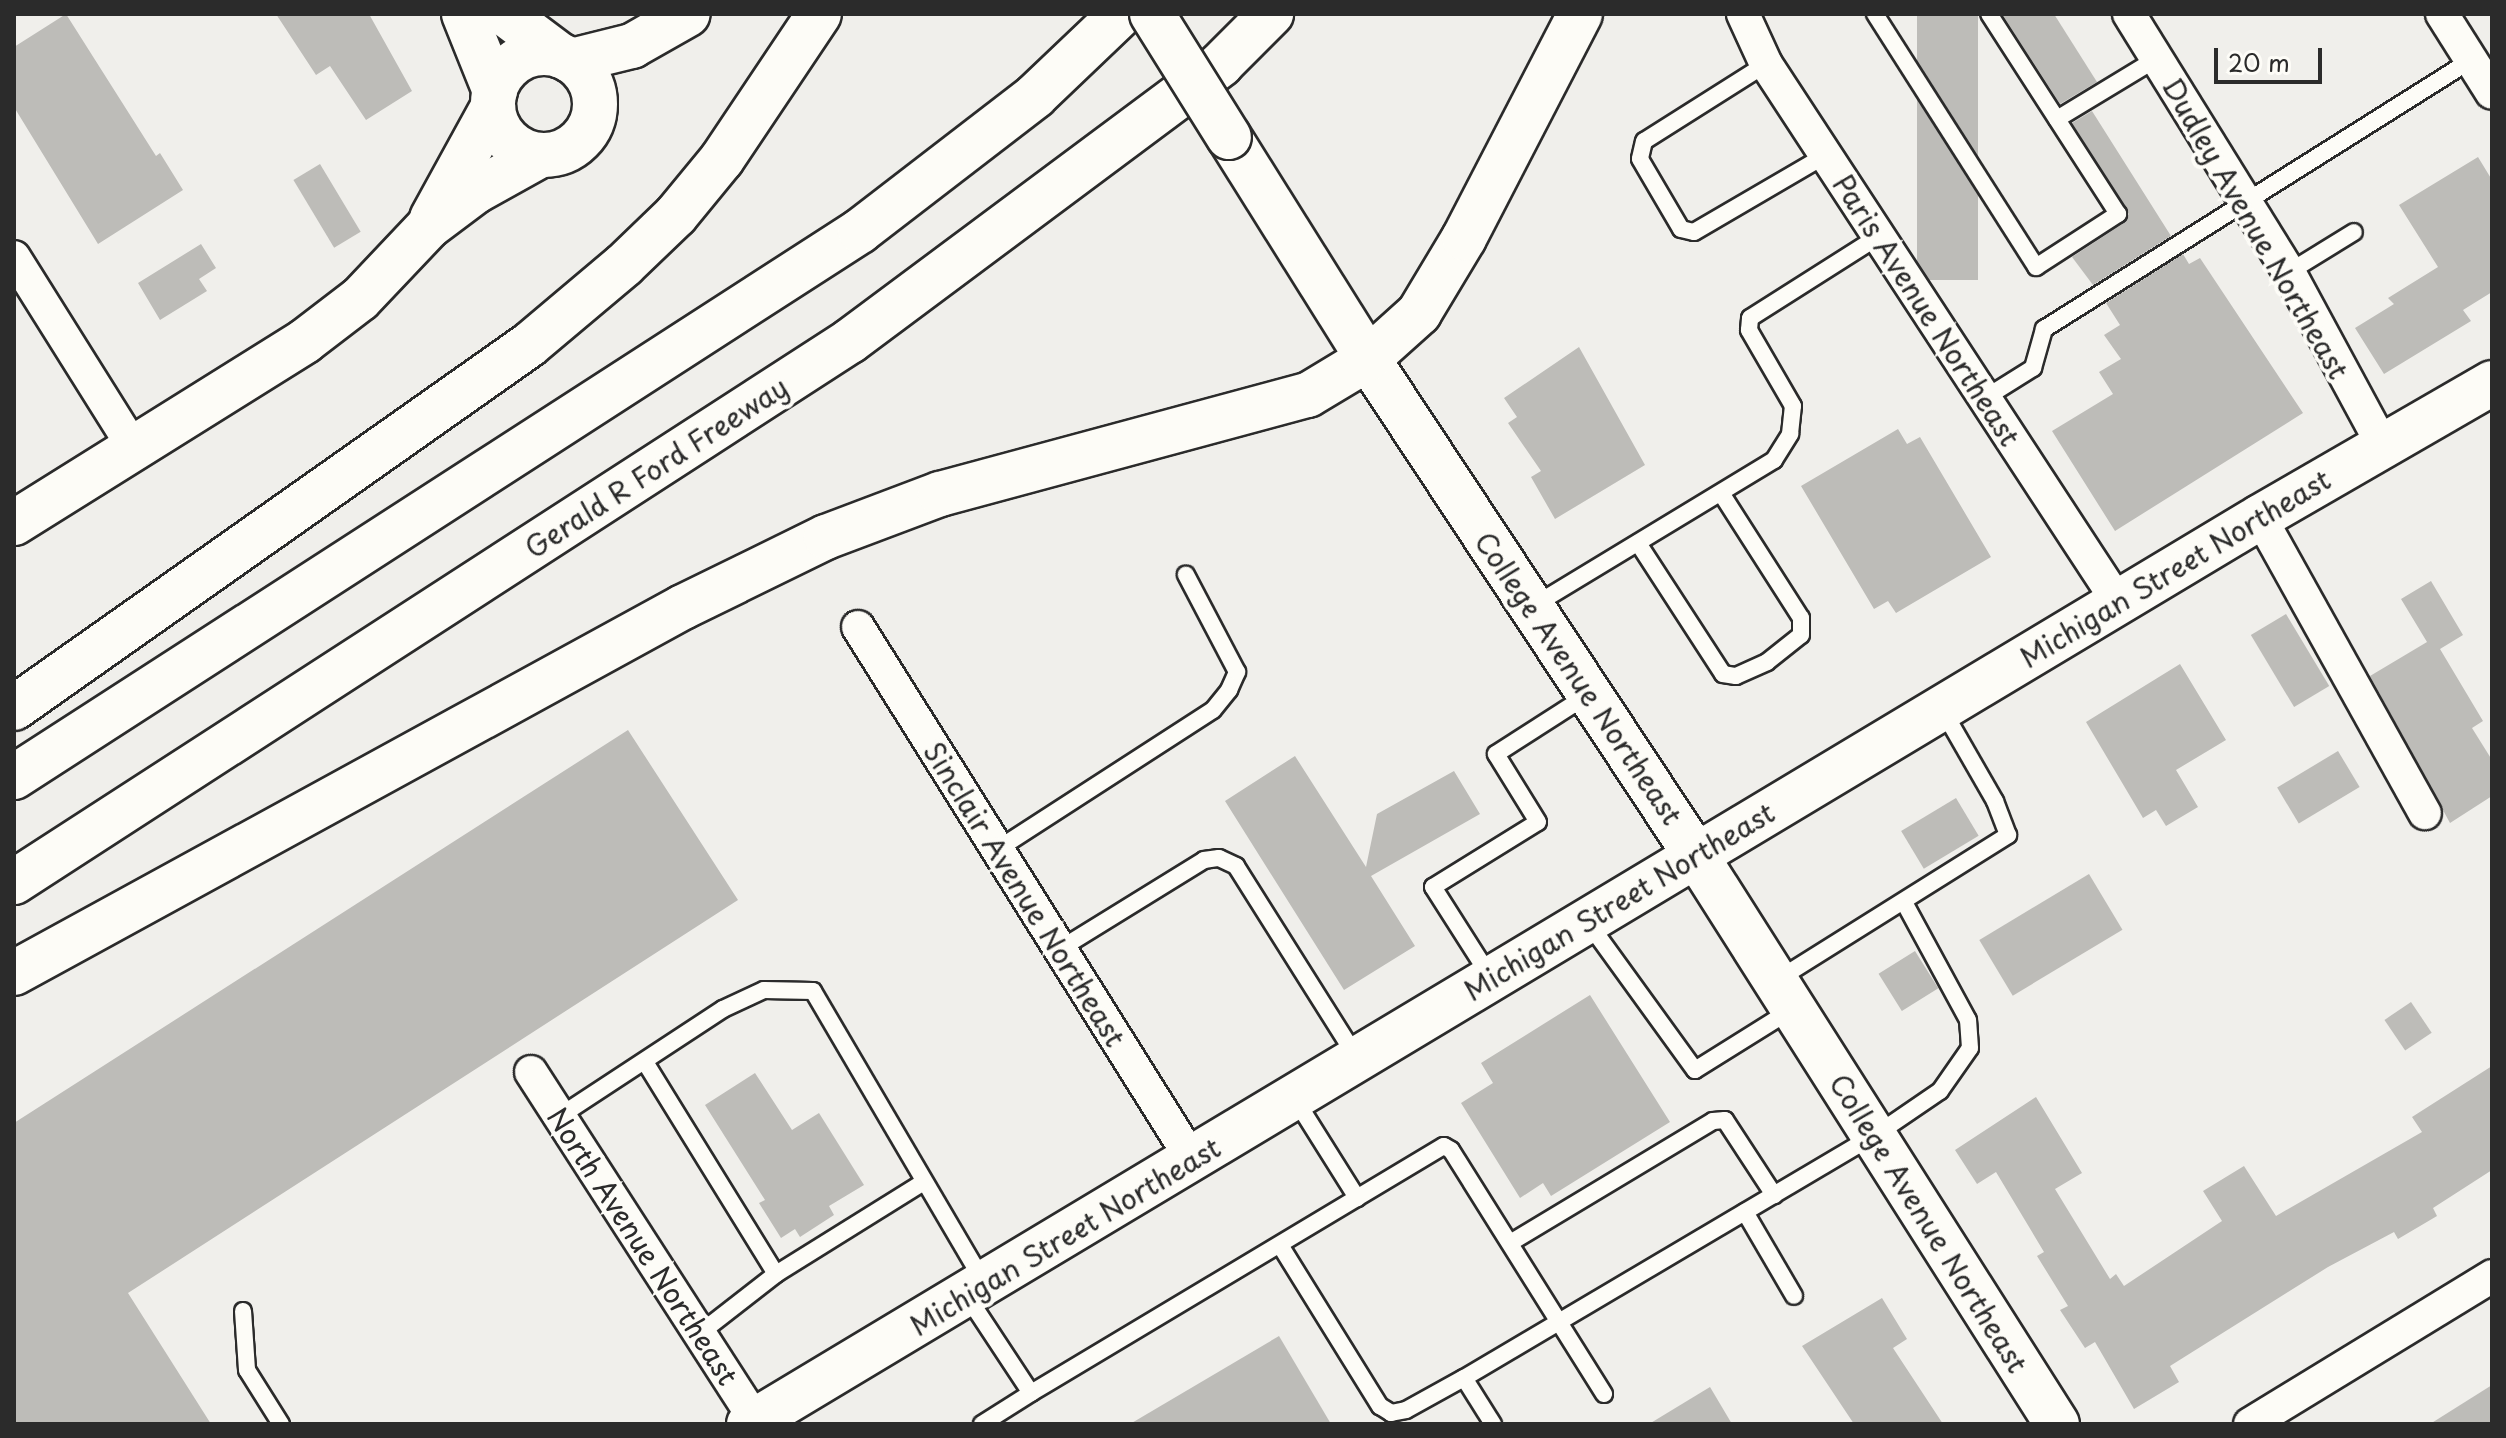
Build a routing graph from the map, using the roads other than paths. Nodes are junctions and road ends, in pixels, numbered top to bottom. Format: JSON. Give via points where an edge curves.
{"nodes":[{"id":1,"x":464,"y":14,"type":"edge"},
{"id":2,"x":505,"y":14,"type":"edge"},
{"id":3,"x":688,"y":14,"type":"edge"},
{"id":4,"x":819,"y":14,"type":"edge"},
{"id":5,"x":1121,"y":14,"type":"edge"},
{"id":6,"x":1152,"y":14,"type":"edge"},
{"id":7,"x":1271,"y":14,"type":"edge"},
{"id":8,"x":1580,"y":14,"type":"edge"},
{"id":9,"x":1743,"y":14,"type":"edge"},
{"id":10,"x":1875,"y":14,"type":"edge"},
{"id":11,"x":1989,"y":14,"type":"edge"},
{"id":12,"x":2129,"y":14,"type":"edge"},
{"id":13,"x":2445,"y":15,"type":"edge"},
{"id":14,"x":566,"y":58,"type":"junction"},
{"id":15,"x":2156,"y":59,"type":"junction"},
{"id":16,"x":1766,"y":64,"type":"junction"},
{"id":17,"x":2484,"y":76,"type":"edge"},
{"id":18,"x":494,"y":99,"type":"junction"},
{"id":19,"x":2057,"y":119,"type":"junction"},
{"id":20,"x":541,"y":155,"type":"junction"},
{"id":21,"x":1826,"y":155,"type":"junction"},
{"id":22,"x":2247,"y":204,"type":"junction"},
{"id":23,"x":428,"y":227,"type":"junction"},
{"id":24,"x":2354,"y":232,"type":"dead end"},
{"id":25,"x":1879,"y":236,"type":"junction"},
{"id":26,"x":14,"y":257,"type":"edge"},
{"id":27,"x":2289,"y":272,"type":"junction"},
{"id":28,"x":1368,"y":359,"type":"junction"},
{"id":29,"x":2492,"y":383,"type":"edge"},
{"id":30,"x":1985,"y":398,"type":"junction"},
{"id":31,"x":2382,"y":444,"type":"junction"},
{"id":32,"x":134,"y":448,"type":"junction"},
{"id":33,"x":1721,"y":493,"type":"junction"},
{"id":34,"x":2260,"y":517,"type":"junction"},
{"id":35,"x":14,"y":523,"type":"edge"},
{"id":36,"x":1638,"y":543,"type":"junction"},
{"id":37,"x":1186,"y":575,"type":"dead end"},
{"id":38,"x":2118,"y":602,"type":"junction"},
{"id":39,"x":1532,"y":607,"type":"junction"},
{"id":40,"x":858,"y":627,"type":"dead end"},
{"id":41,"x":1589,"y":694,"type":"junction"},
{"id":42,"x":1941,"y":707,"type":"junction"},
{"id":43,"x":14,"y":708,"type":"edge"},
{"id":44,"x":14,"y":777,"type":"edge"},
{"id":45,"x":2425,"y":813,"type":"dead end"},
{"id":46,"x":998,"y":849,"type":"junction"},
{"id":47,"x":1695,"y":854,"type":"junction"},
{"id":48,"x":14,"y":882,"type":"edge"},
{"id":49,"x":1905,"y":904,"type":"junction"},
{"id":50,"x":1586,"y":920,"type":"junction"},
{"id":51,"x":1060,"y":949,"type":"junction"},
{"id":52,"x":14,"y":973,"type":"edge"},
{"id":53,"x":1491,"y":978,"type":"junction"},
{"id":54,"x":1784,"y":995,"type":"junction"},
{"id":55,"x":1358,"y":1060,"type":"junction"},
{"id":56,"x":645,"y":1062,"type":"junction"},
{"id":57,"x":531,"y":1072,"type":"dead end"},
{"id":58,"x":1295,"y":1099,"type":"junction"},
{"id":59,"x":560,"y":1116,"type":"junction"},
{"id":60,"x":1874,"y":1136,"type":"junction"},
{"id":61,"x":1193,"y":1161,"type":"junction"},
{"id":62,"x":924,"y":1182,"type":"junction"},
{"id":63,"x":1774,"y":1195,"type":"junction"},
{"id":64,"x":1357,"y":1198,"type":"junction"},
{"id":65,"x":1745,"y":1212,"type":"junction"},
{"id":66,"x":1510,"y":1243,"type":"junction"},
{"id":67,"x":1280,"y":1245,"type":"junction"},
{"id":68,"x":776,"y":1274,"type":"junction"},
{"id":69,"x":2492,"y":1276,"type":"edge"},
{"id":70,"x":976,"y":1289,"type":"junction"},
{"id":71,"x":1794,"y":1296,"type":"dead end"},
{"id":72,"x":243,"y":1311,"type":"dead end"},
{"id":73,"x":1559,"y":1322,"type":"junction"},
{"id":74,"x":699,"y":1334,"type":"junction"},
{"id":75,"x":1464,"y":1378,"type":"junction"},
{"id":76,"x":1031,"y":1393,"type":"junction"},
{"id":77,"x":1604,"y":1394,"type":"dead end"},
{"id":78,"x":752,"y":1422,"type":"edge"},
{"id":79,"x":281,"y":1424,"type":"edge"},
{"id":80,"x":982,"y":1424,"type":"edge"},
{"id":81,"x":1493,"y":1424,"type":"edge"},
{"id":82,"x":2057,"y":1424,"type":"edge"},
{"id":83,"x":2250,"y":1424,"type":"edge"}],
"edges":[{"from":1,"to":18,"type":"main road"},
{"from":2,"to":14,"type":"main road"},
{"from":3,"to":14,"type":"main road","via":[[632,46]]},
{"from":4,"to":43,"type":"main road","via":[[722,159],[676,215],[624,265],[529,345]]},
{"from":5,"to":44,"type":"main road","via":[[1035,96],[860,231]]},
{"from":6,"to":28,"type":"main road","name":"College Avenue Northeast","bridge":true},
{"from":7,"to":48,"type":"main road","name":"Gerald R Ford Freeway","via":[[1221,64],[850,341]]},
{"from":8,"to":28,"type":"main road","via":[[1464,238],[1419,313]]},
{"from":9,"to":16,"type":"street","name":"Paris Avenue Northeast"},
{"from":10,"to":19,"type":"lane","via":[[2036,267],[2118,214]]},
{"from":11,"to":19,"type":"lane"},
{"from":12,"to":15,"type":"street","name":"Dudley Avenue Northeast"},
{"from":13,"to":17,"type":"street"},
{"from":14,"to":18,"type":"main road","via":[[528,55],[508,69]]},
{"from":14,"to":20,"type":"main road","via":[[588,76],[595,92],[591,126],[568,150]]},
{"from":15,"to":19,"type":"lane"},
{"from":15,"to":22,"type":"street","name":"Dudley Avenue Northeast"},
{"from":16,"to":21,"type":"street","name":"Paris Avenue Northeast"},
{"from":16,"to":21,"type":"lane","via":[[1644,141],[1640,159],[1681,229],[1694,232]]},
{"from":17,"to":22,"type":"lane"},
{"from":18,"to":20,"type":"main road","via":[[505,138],[518,149]]},
{"from":18,"to":23,"type":"main road"},
{"from":20,"to":23,"type":"main road","via":[[476,191]]},
{"from":21,"to":25,"type":"street","name":"Paris Avenue Northeast"},
{"from":22,"to":27,"type":"street","name":"Dudley Avenue Northeast"},
{"from":22,"to":30,"type":"lane","via":[[2044,329],[2033,368]]},
{"from":23,"to":32,"type":"main road","via":[[360,299],[305,341]]},
{"from":24,"to":27,"type":"lane"},
{"from":25,"to":30,"type":"street","name":"Paris Avenue Northeast"},
{"from":25,"to":33,"type":"lane","via":[[1750,318],[1749,330],[1793,406],[1794,422],[1774,460]]},
{"from":26,"to":32,"type":"street"},
{"from":27,"to":31,"type":"street","name":"Dudley Avenue Northeast"},
{"from":28,"to":39,"type":"main road","name":"College Avenue Northeast"},
{"from":28,"to":52,"type":"main road","via":[[1308,395],[940,494],[826,537],[602,650]]},
{"from":29,"to":31,"type":"main road","name":"Michigan Street Northeast"},
{"from":30,"to":38,"type":"street","name":"Paris Avenue Northeast"},
{"from":31,"to":34,"type":"main road","name":"Michigan Street Northeast"},
{"from":32,"to":35,"type":"main road"},
{"from":33,"to":36,"type":"lane"},
{"from":33,"to":36,"type":"lane","via":[[1801,618],[1801,635],[1767,662],[1736,676],[1723,674]]},
{"from":34,"to":38,"type":"main road","name":"Michigan Street Northeast"},
{"from":34,"to":45,"type":"street"},
{"from":36,"to":39,"type":"lane"},
{"from":37,"to":46,"type":"lane","via":[[1237,672],[1229,690],[1213,710]]},
{"from":38,"to":42,"type":"main road","name":"Michigan Street Northeast"},
{"from":39,"to":41,"type":"main road","name":"College Avenue Northeast"},
{"from":40,"to":46,"type":"street","name":"Sinclair Avenue Northeast"},
{"from":41,"to":47,"type":"main road","name":"College Avenue Northeast"},
{"from":41,"to":53,"type":"lane","via":[[1496,754],[1538,822],[1433,887]]},
{"from":42,"to":47,"type":"main road","name":"Michigan Street Northeast"},
{"from":42,"to":49,"type":"lane","via":[[1995,801],[2008,835]]},
{"from":46,"to":51,"type":"street","name":"Sinclair Avenue Northeast"},
{"from":47,"to":50,"type":"main road","name":"Michigan Street Northeast"},
{"from":47,"to":54,"type":"main road","name":"College Avenue Northeast"},
{"from":49,"to":54,"type":"lane"},
{"from":49,"to":60,"type":"lane","via":[[1959,995],[1970,1048],[1940,1091]]},
{"from":50,"to":53,"type":"main road","name":"Michigan Street Northeast"},
{"from":50,"to":54,"type":"lane","via":[[1695,1070]]},
{"from":51,"to":55,"type":"lane","via":[[1204,860],[1219,858],[1236,866]]},
{"from":51,"to":61,"type":"street","name":"Sinclair Avenue Northeast"},
{"from":53,"to":55,"type":"main road","name":"Michigan Street Northeast"},
{"from":54,"to":60,"type":"main road","name":"College Avenue Northeast"},
{"from":55,"to":58,"type":"main road","name":"Michigan Street Northeast"},
{"from":56,"to":59,"type":"lane"},
{"from":56,"to":62,"type":"lane","via":[[723,1009],[764,990],[813,991]]},
{"from":56,"to":68,"type":"lane"},
{"from":57,"to":59,"type":"street","name":"North Avenue Northeast"},
{"from":58,"to":61,"type":"main road","name":"Michigan Street Northeast"},
{"from":58,"to":64,"type":"lane"},
{"from":59,"to":74,"type":"street","name":"North Avenue Northeast"},
{"from":60,"to":63,"type":"lane"},
{"from":60,"to":82,"type":"main road","name":"College Avenue Northeast"},
{"from":61,"to":70,"type":"main road","name":"Michigan Street Northeast"},
{"from":62,"to":68,"type":"lane"},
{"from":62,"to":70,"type":"lane"},
{"from":63,"to":65,"type":"lane"},
{"from":63,"to":66,"type":"lane","via":[[1725,1120],[1713,1121]]},
{"from":64,"to":66,"type":"lane","via":[[1444,1146]]},
{"from":64,"to":67,"type":"lane"},
{"from":65,"to":71,"type":"lane"},
{"from":65,"to":73,"type":"lane"},
{"from":66,"to":73,"type":"lane"},
{"from":67,"to":75,"type":"lane","via":[[1380,1406],[1391,1413],[1406,1410]]},
{"from":67,"to":76,"type":"lane"},
{"from":68,"to":74,"type":"lane"},
{"from":69,"to":83,"type":"street"},
{"from":70,"to":76,"type":"lane"},
{"from":70,"to":78,"type":"main road","name":"Michigan Street Northeast"},
{"from":72,"to":79,"type":"lane","via":[[247,1370]]},
{"from":73,"to":75,"type":"lane"},
{"from":73,"to":77,"type":"lane"},
{"from":74,"to":78,"type":"street","name":"North Avenue Northeast"},
{"from":75,"to":81,"type":"lane"},
{"from":76,"to":80,"type":"lane"}]}
